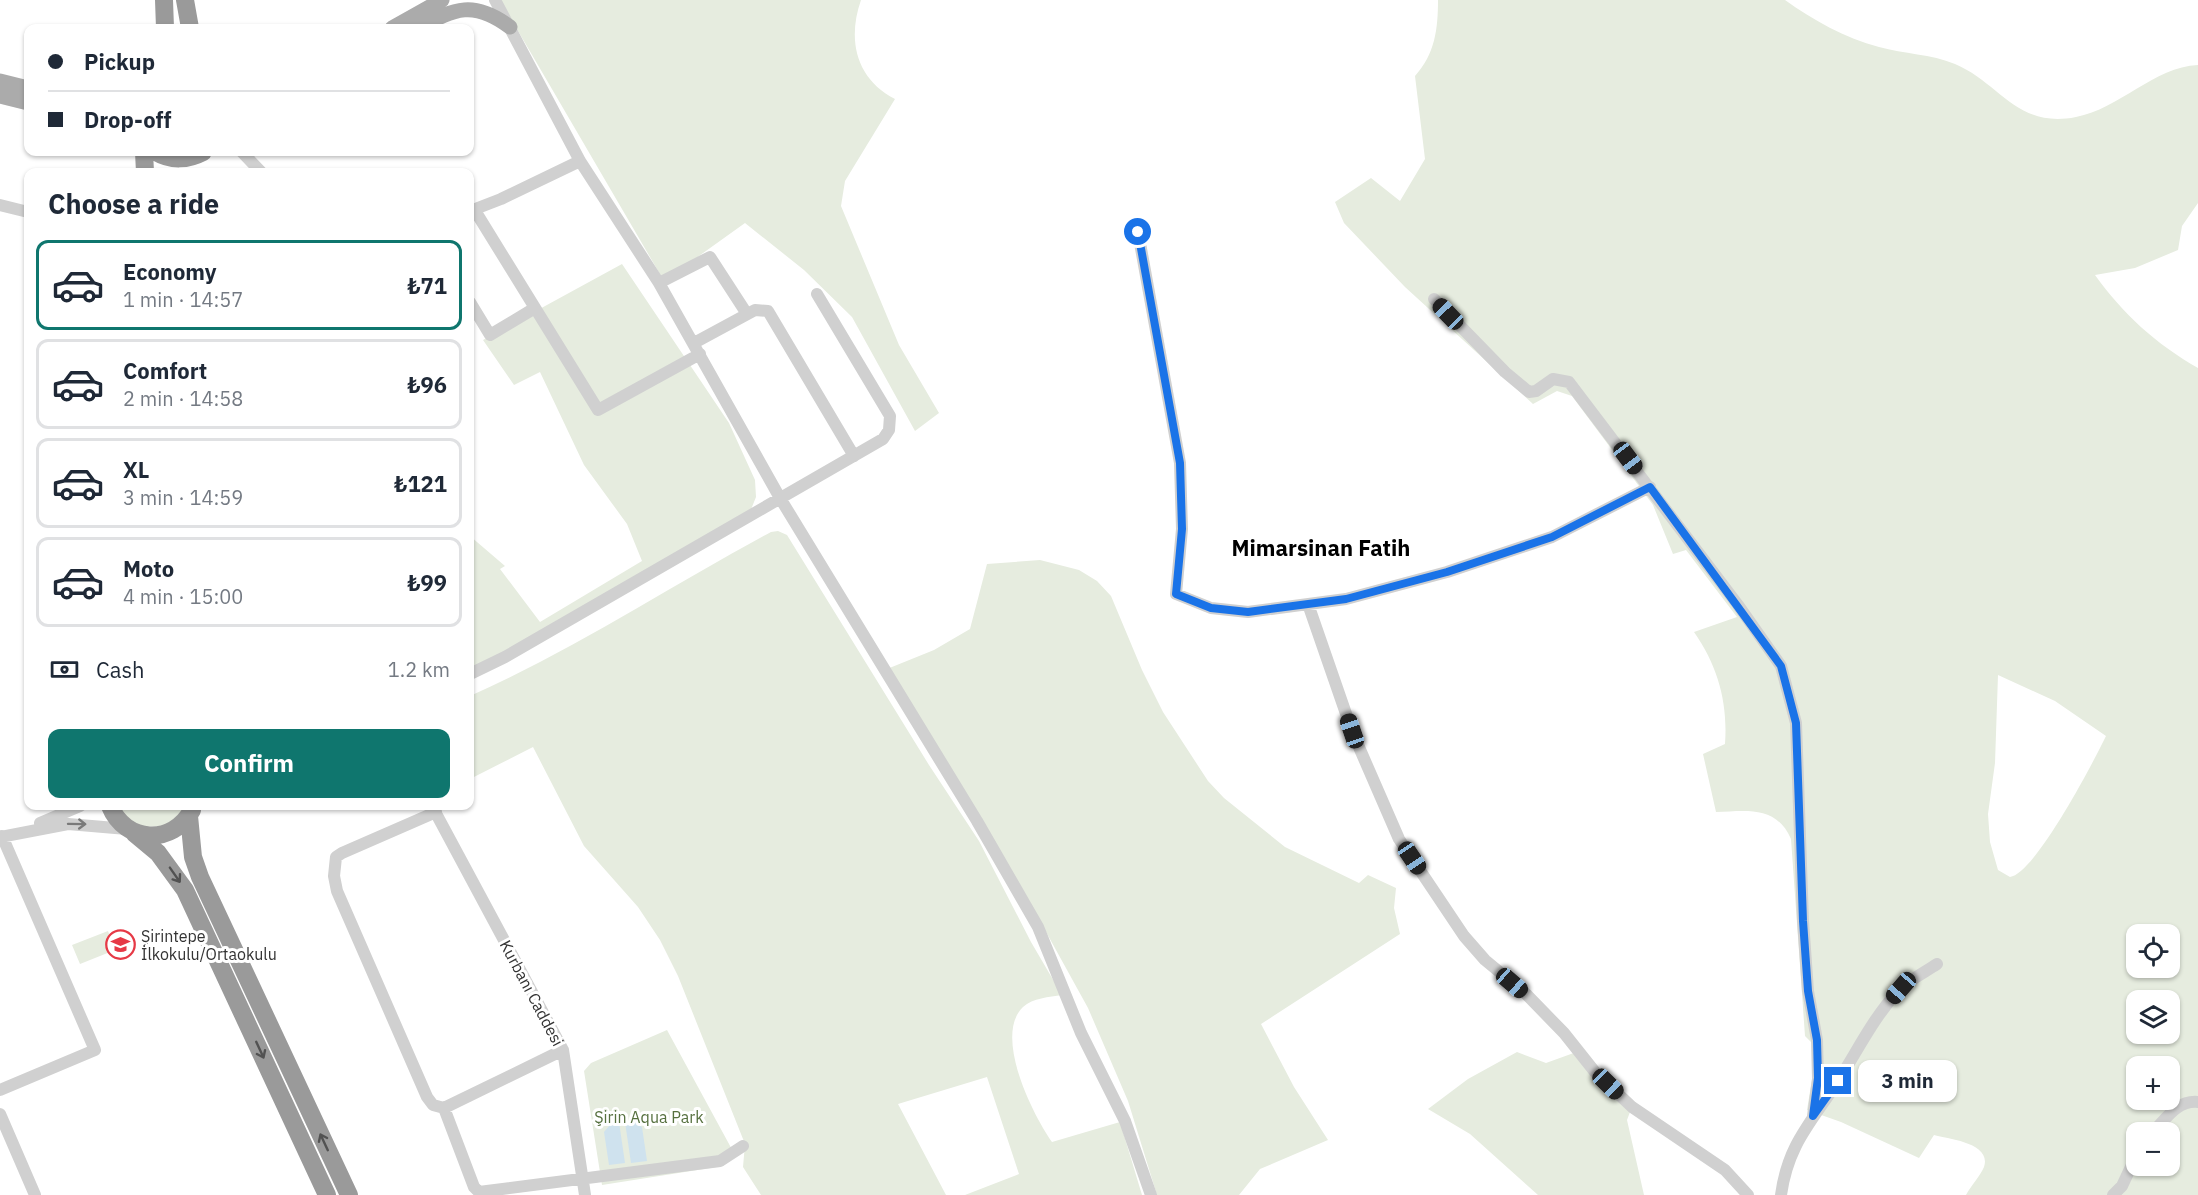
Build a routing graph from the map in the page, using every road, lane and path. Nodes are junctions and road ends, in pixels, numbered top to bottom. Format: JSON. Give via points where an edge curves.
{"nodes":[{"id":1,"x":164,"y":0,"type":"edge"},
{"id":2,"x":185,"y":0,"type":"edge"},
{"id":3,"x":442,"y":0,"type":"edge"},
{"id":4,"x":495,"y":0,"type":"edge"},
{"id":5,"x":165,"y":24,"type":"edge"},
{"id":6,"x":189,"y":24,"type":"edge"},
{"id":7,"x":399,"y":24,"type":"edge"},
{"id":8,"x":426,"y":24,"type":"edge"},
{"id":9,"x":510,"y":27,"type":"junction"},
{"id":10,"x":0,"y":81,"type":"edge"},
{"id":11,"x":24,"y":87,"type":"edge"},
{"id":12,"x":0,"y":96,"type":"edge"},
{"id":13,"x":24,"y":102,"type":"edge"},
{"id":14,"x":165,"y":156,"type":"edge"},
{"id":15,"x":191,"y":156,"type":"edge"},
{"id":16,"x":201,"y":156,"type":"edge"},
{"id":17,"x":246,"y":156,"type":"edge"},
{"id":18,"x":579,"y":161,"type":"junction"},
{"id":19,"x":191,"y":168,"type":"edge"},
{"id":20,"x":257,"y":168,"type":"edge"},
{"id":21,"x":0,"y":205,"type":"edge"},
{"id":22,"x":474,"y":209,"type":"edge"},
{"id":23,"x":24,"y":211,"type":"edge"},
{"id":24,"x":474,"y":213,"type":"edge"},
{"id":25,"x":1138,"y":232,"type":"dead end"},
{"id":26,"x":659,"y":283,"type":"junction"},
{"id":27,"x":817,"y":294,"type":"dead end"},
{"id":28,"x":1434,"y":299,"type":"dead end"},
{"id":29,"x":535,"y":308,"type":"junction"},
{"id":30,"x":474,"y":309,"type":"edge"},
{"id":31,"x":747,"y":314,"type":"junction"},
{"id":32,"x":697,"y":348,"type":"junction"},
{"id":33,"x":854,"y":456,"type":"junction"},
{"id":34,"x":1650,"y":487,"type":"junction"},
{"id":35,"x":780,"y":498,"type":"junction"},
{"id":36,"x":1308,"y":604,"type":"junction"},
{"id":37,"x":474,"y":672,"type":"edge"},
{"id":38,"x":71,"y":810,"type":"edge"},
{"id":39,"x":112,"y":810,"type":"edge"},
{"id":40,"x":193,"y":810,"type":"edge"},
{"id":41,"x":194,"y":810,"type":"edge"},
{"id":42,"x":432,"y":810,"type":"edge"},
{"id":43,"x":435,"y":810,"type":"edge"},
{"id":44,"x":26,"y":830,"type":"junction"},
{"id":45,"x":131,"y":831,"type":"junction"},
{"id":46,"x":1,"y":836,"type":"edge"},
{"id":47,"x":1937,"y":964,"type":"dead end"},
{"id":48,"x":563,"y":1050,"type":"junction"},
{"id":49,"x":0,"y":1090,"type":"edge"},
{"id":50,"x":2198,"y":1102,"type":"edge"},
{"id":51,"x":444,"y":1108,"type":"junction"},
{"id":52,"x":0,"y":1114,"type":"edge"},
{"id":53,"x":1813,"y":1116,"type":"junction"},
{"id":54,"x":2163,"y":1122,"type":"edge"},
{"id":55,"x":743,"y":1146,"type":"dead end"},
{"id":56,"x":2127,"y":1176,"type":"edge"},
{"id":57,"x":582,"y":1179,"type":"junction"},
{"id":58,"x":35,"y":1195,"type":"edge"},
{"id":59,"x":327,"y":1195,"type":"edge"},
{"id":60,"x":348,"y":1195,"type":"edge"},
{"id":61,"x":585,"y":1195,"type":"edge"},
{"id":62,"x":1151,"y":1195,"type":"edge"},
{"id":63,"x":1748,"y":1195,"type":"edge"},
{"id":64,"x":1781,"y":1195,"type":"edge"},
{"id":65,"x":2113,"y":1195,"type":"edge"}],
"edges":[{"from":1,"to":5,"type":"highway"},
{"from":2,"to":6,"type":"highway"},
{"from":3,"to":7,"type":"main road"},
{"from":4,"to":9,"type":"street"},
{"from":8,"to":9,"type":"main road","via":[[464,8],[486,12]]},
{"from":9,"to":18,"type":"street"},
{"from":10,"to":11,"type":"main road"},
{"from":12,"to":13,"type":"main road"},
{"from":14,"to":15,"type":"highway","via":[[182,159]]},
{"from":16,"to":19,"type":"highway"},
{"from":17,"to":20,"type":"street"},
{"from":18,"to":22,"type":"street"},
{"from":18,"to":26,"type":"street"},
{"from":21,"to":23,"type":"street"},
{"from":24,"to":29,"type":"street"},
{"from":25,"to":36,"type":"street","via":[[1180,463],[1182,529],[1176,594],[1211,608],[1248,612]]},
{"from":26,"to":31,"type":"street","via":[[710,257]]},
{"from":26,"to":32,"type":"street"},
{"from":27,"to":33,"type":"street","via":[[890,416],[884,439]]},
{"from":28,"to":34,"type":"street","via":[[1529,392],[1554,379],[1569,382]]},
{"from":29,"to":30,"type":"street","via":[[490,335]]},
{"from":29,"to":32,"type":"street","via":[[598,410]]},
{"from":31,"to":32,"type":"street"},
{"from":31,"to":33,"type":"street","via":[[761,309],[771,313]]},
{"from":32,"to":35,"type":"street"},
{"from":33,"to":35,"type":"street"},
{"from":34,"to":36,"type":"street","via":[[1552,537],[1447,572],[1346,599]]},
{"from":34,"to":53,"type":"street","via":[[1781,666],[1796,723],[1803,921],[1808,991],[1817,1040]]},
{"from":35,"to":37,"type":"street"},
{"from":35,"to":62,"type":"street","via":[[1038,927],[1082,1033],[1125,1121]]},
{"from":36,"to":63,"type":"street","via":[[1352,731],[1399,839],[1464,936],[1485,960],[1526,994],[1632,1107],[1725,1170]]},
{"from":38,"to":44,"type":"street"},
{"from":39,"to":45,"type":"highway"},
{"from":40,"to":45,"type":"highway","via":[[178,828],[164,834],[149,836]]},
{"from":60,"to":41,"type":"highway","one_way":true,"via":[[200,877],[193,856]]},
{"from":42,"to":51,"type":"street","via":[[342,852],[336,857],[334,876],[337,891],[427,1097],[433,1105]]},
{"from":43,"to":48,"type":"street","name":"Kurbanı Caddesi"},
{"from":44,"to":45,"type":"street","one_way":true,"via":[[68,824]]},
{"from":44,"to":46,"type":"street"},
{"from":45,"to":59,"type":"highway","one_way":true,"via":[[158,853],[185,890]]},
{"from":46,"to":49,"type":"street","via":[[95,1050]]},
{"from":47,"to":53,"type":"street","via":[[1901,988],[1873,1020]]},
{"from":48,"to":51,"type":"street"},
{"from":48,"to":57,"type":"street","name":"Kurbanı Caddesi"},
{"from":50,"to":54,"type":"street","via":[[2178,1106]]},
{"from":51,"to":57,"type":"street","via":[[479,1192]]},
{"from":52,"to":58,"type":"street"},
{"from":53,"to":64,"type":"street","via":[[1797,1138]]},
{"from":55,"to":57,"type":"street","via":[[720,1161]]},
{"from":56,"to":65,"type":"street"},
{"from":57,"to":61,"type":"street","name":"Kurbanı Caddesi"}]}
